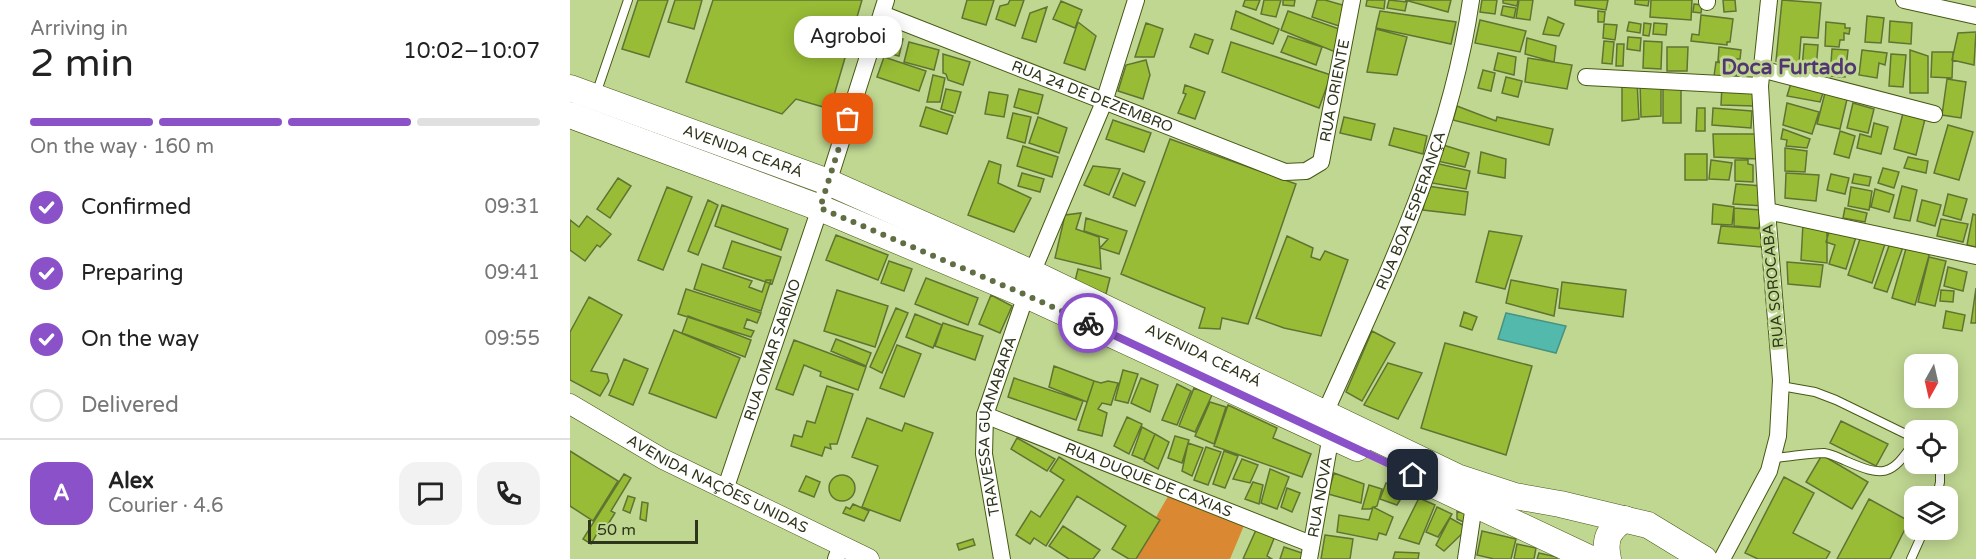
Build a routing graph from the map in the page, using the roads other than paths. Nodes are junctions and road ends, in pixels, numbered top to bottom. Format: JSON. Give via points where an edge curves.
{"nodes":[{"id":1,"x":628,"y":0,"type":"edge"},
{"id":2,"x":1136,"y":0,"type":"edge"},
{"id":3,"x":1352,"y":0,"type":"edge"},
{"id":4,"x":1471,"y":0,"type":"edge"},
{"id":5,"x":1769,"y":0,"type":"edge"},
{"id":6,"x":1904,"y":0,"type":"edge"},
{"id":7,"x":884,"y":7,"type":"edge"},
{"id":8,"x":1976,"y":16,"type":"edge"},
{"id":9,"x":1586,"y":77,"type":"dead end"},
{"id":10,"x":1761,"y":78,"type":"junction"},
{"id":11,"x":570,"y":88,"type":"edge"},
{"id":12,"x":595,"y":97,"type":"junction"},
{"id":13,"x":1104,"y":102,"type":"junction"},
{"id":14,"x":1934,"y":114,"type":"dead end"},
{"id":15,"x":570,"y":115,"type":"edge"},
{"id":16,"x":1306,"y":171,"type":"joint"},
{"id":17,"x":828,"y":182,"type":"junction"},
{"id":18,"x":820,"y":208,"type":"junction"},
{"id":19,"x":1767,"y":211,"type":"junction"},
{"id":20,"x":1976,"y":256,"type":"edge"},
{"id":21,"x":1029,"y":284,"type":"junction"},
{"id":22,"x":1781,"y":386,"type":"junction"},
{"id":23,"x":570,"y":404,"type":"edge"},
{"id":24,"x":985,"y":414,"type":"junction"},
{"id":25,"x":1328,"y":424,"type":"junction"},
{"id":26,"x":1904,"y":435,"type":"edge"},
{"id":27,"x":1904,"y":457,"type":"edge"},
{"id":28,"x":1773,"y":458,"type":"junction"},
{"id":29,"x":725,"y":490,"type":"junction"},
{"id":30,"x":1474,"y":505,"type":"junction"},
{"id":31,"x":1625,"y":519,"type":"junction"},
{"id":32,"x":1920,"y":540,"type":"edge"},
{"id":33,"x":1310,"y":551,"type":"edge"},
{"id":34,"x":838,"y":552,"type":"edge"},
{"id":35,"x":869,"y":559,"type":"edge"},
{"id":36,"x":1002,"y":559,"type":"edge"},
{"id":37,"x":1466,"y":559,"type":"edge"},
{"id":38,"x":1591,"y":559,"type":"edge"},
{"id":39,"x":1608,"y":559,"type":"edge"},
{"id":40,"x":1704,"y":559,"type":"edge"},
{"id":41,"x":1722,"y":559,"type":"edge"},
{"id":42,"x":1911,"y":559,"type":"edge"}],
"edges":[{"from":1,"to":12,"type":"lane"},
{"from":2,"to":13,"type":"street","name":"TRAVESSA GUANABARA"},
{"from":3,"to":16,"type":"street","name":"RUA ORIENTE","via":[[1322,162]]},
{"from":4,"to":25,"type":"street","name":"RUA BOA ESPERANÇA","via":[[1444,127]]},
{"from":5,"to":10,"type":"street","name":"RUA SOROCABA"},
{"from":6,"to":8,"type":"street"},
{"from":7,"to":13,"type":"street","name":"RUA 24 DE DEZEMBRO"},
{"from":7,"to":17,"type":"street","name":"RUA OMAR SABINO"},
{"from":9,"to":10,"type":"street"},
{"from":10,"to":14,"type":"street"},
{"from":10,"to":19,"type":"street","name":"RUA SOROCABA"},
{"from":11,"to":12,"type":"main road","name":"AVENIDA CEARÁ"},
{"from":12,"to":17,"type":"main road","name":"AVENIDA CEARÁ"},
{"from":13,"to":16,"type":"street","name":"RUA 24 DE DEZEMBRO","via":[[1285,172]]},
{"from":13,"to":21,"type":"street","name":"TRAVESSA GUANABARA"},
{"from":15,"to":18,"type":"main road","name":"AVENIDA CEARÁ"},
{"from":17,"to":18,"type":"street","name":"RUA OMAR SABINO"},
{"from":17,"to":21,"type":"main road","name":"AVENIDA CEARÁ"},
{"from":18,"to":21,"type":"main road","name":"AVENIDA CEARÁ"},
{"from":18,"to":29,"type":"street","name":"RUA OMAR SABINO"},
{"from":19,"to":20,"type":"street"},
{"from":19,"to":22,"type":"street","name":"RUA SOROCABA"},
{"from":21,"to":24,"type":"street","name":"TRAVESSA GUANABARA"},
{"from":21,"to":25,"type":"main road","name":"AVENIDA CEARÁ"},
{"from":22,"to":26,"type":"lane","via":[[1836,400]]},
{"from":22,"to":28,"type":"street","name":"RUA SOROCABA"},
{"from":23,"to":29,"type":"street","name":"AVENIDA NAÇÕES UNIDAS"},
{"from":24,"to":33,"type":"street","name":"RUA DUQUE DE CAXIAS"},
{"from":24,"to":36,"type":"street","name":"TRAVESSA GUANABARA","via":[[984,454]]},
{"from":25,"to":30,"type":"main road","name":"AVENIDA CEARÁ"},
{"from":25,"to":31,"type":"main road","name":"AVENIDA CEARÁ","via":[[1515,496]]},
{"from":25,"to":33,"type":"street","name":"RUA NOVA"},
{"from":27,"to":28,"type":"lane","via":[[1884,471],[1864,469],[1824,453]]},
{"from":28,"to":41,"type":"street","name":"RUA SOROCABA"},
{"from":29,"to":34,"type":"street","name":"AVENIDA NAÇÕES UNIDAS"},
{"from":30,"to":37,"type":"street"},
{"from":30,"to":38,"type":"main road","name":"AVENIDA CEARÁ"},
{"from":31,"to":39,"type":"main road","via":[[1608,534]]},
{"from":31,"to":40,"type":"main road","name":"AVENIDA CEARÁ","via":[[1648,525]]},
{"from":32,"to":42,"type":"lane"},
{"from":34,"to":35,"type":"street","name":"AVENIDA NAÇÕES UNIDAS"}]}
